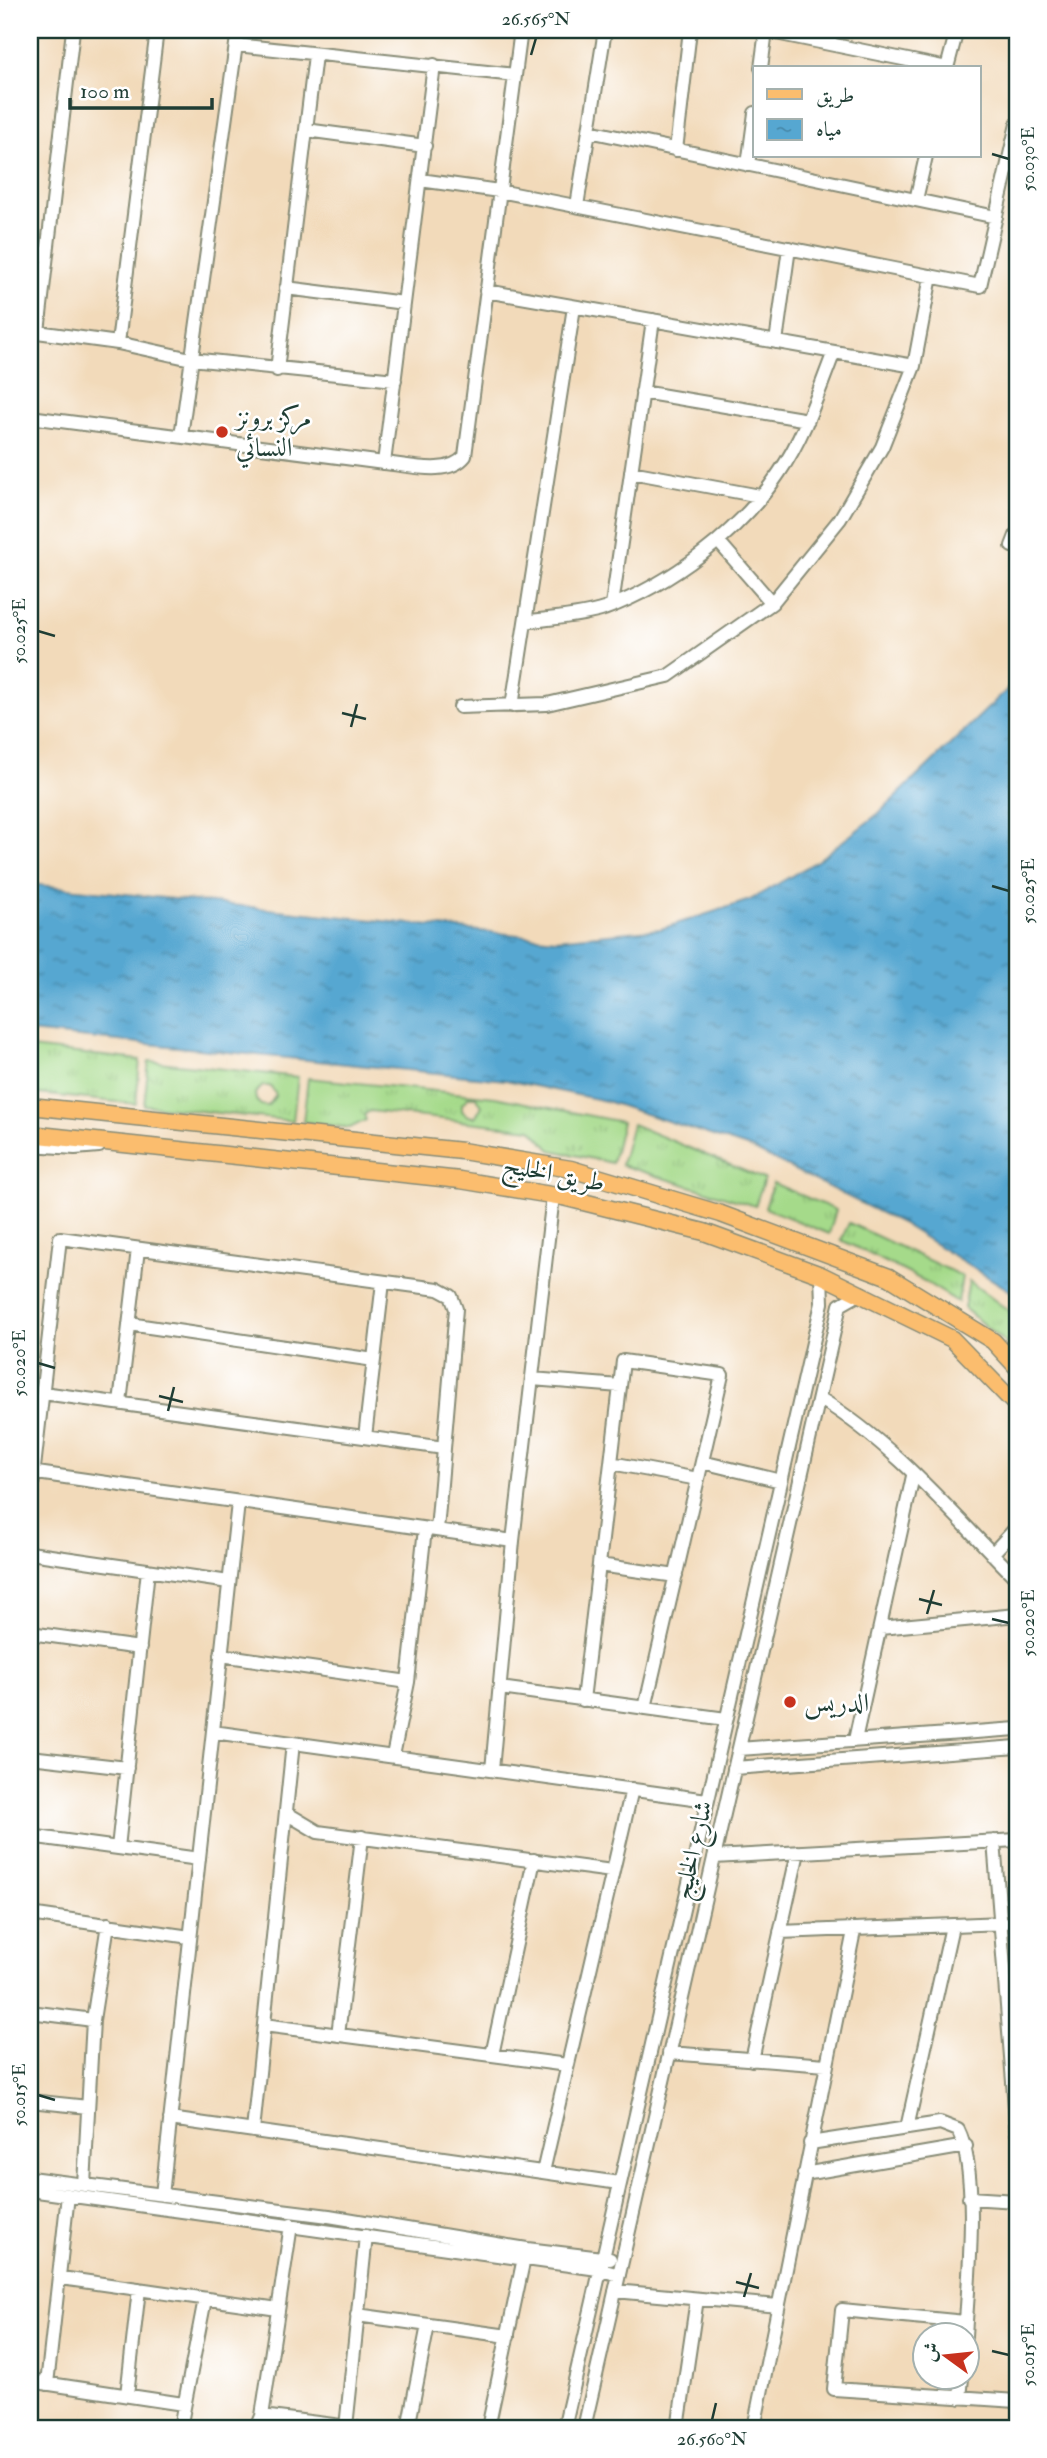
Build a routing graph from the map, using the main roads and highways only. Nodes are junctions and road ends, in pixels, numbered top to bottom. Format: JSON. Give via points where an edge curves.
{"nodes":[{"id":1,"x":30,"y":1106,"type":"edge"},
{"id":2,"x":30,"y":1134,"type":"edge"},
{"id":3,"x":1017,"y":1367,"type":"edge"},
{"id":4,"x":1017,"y":1406,"type":"edge"}],
"edges":[{"from":1,"to":3,"type":"main road","name":"طريق الخليج","via":[[462,1151],[571,1169],[721,1214],[889,1277],[993,1341]]},
{"from":2,"to":4,"type":"main road","name":"طريق الخليج","via":[[460,1180],[553,1196],[704,1232],[821,1275],[951,1339]]}]}
